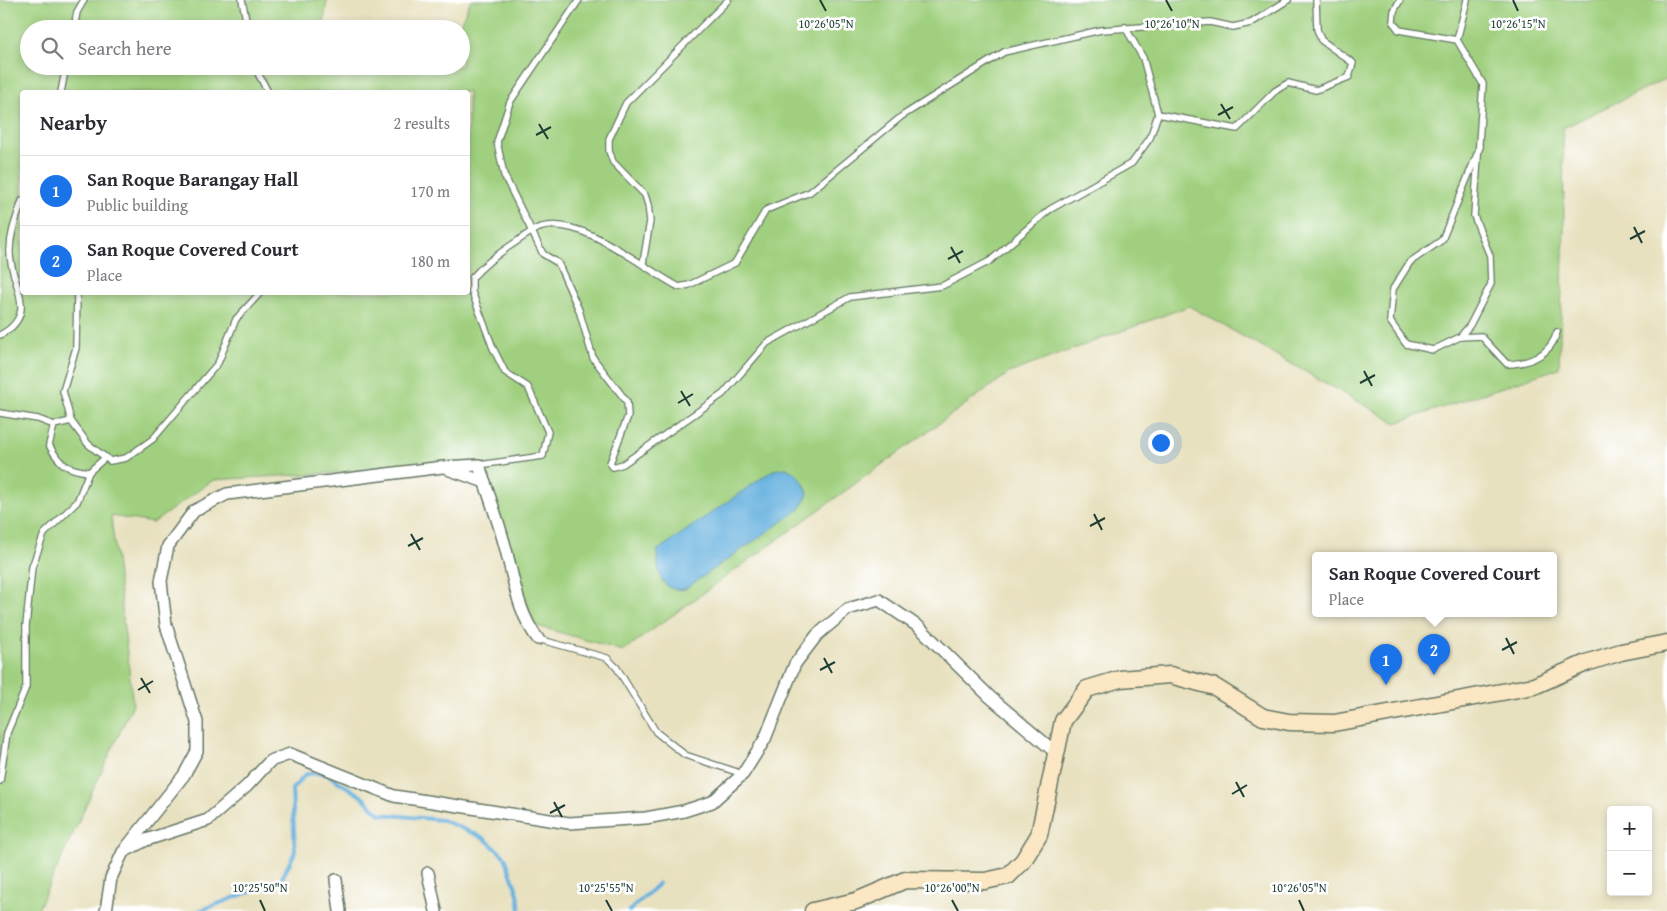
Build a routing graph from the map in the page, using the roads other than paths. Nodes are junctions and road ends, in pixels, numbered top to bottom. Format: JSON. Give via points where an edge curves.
{"nodes":[{"id":1,"x":84,"y":0,"type":"edge"},
{"id":2,"x":242,"y":0,"type":"edge"},
{"id":3,"x":579,"y":0,"type":"edge"},
{"id":4,"x":728,"y":0,"type":"edge"},
{"id":5,"x":1288,"y":0,"type":"edge"},
{"id":6,"x":1316,"y":0,"type":"edge"},
{"id":7,"x":1400,"y":0,"type":"edge"},
{"id":8,"x":1467,"y":0,"type":"edge"},
{"id":9,"x":76,"y":20,"type":"edge"},
{"id":10,"x":246,"y":20,"type":"edge"},
{"id":11,"x":1126,"y":27,"type":"junction"},
{"id":12,"x":1457,"y":40,"type":"junction"},
{"id":13,"x":64,"y":75,"type":"edge"},
{"id":14,"x":259,"y":75,"type":"edge"},
{"id":15,"x":61,"y":90,"type":"edge"},
{"id":16,"x":267,"y":90,"type":"edge"},
{"id":17,"x":1158,"y":114,"type":"junction"},
{"id":18,"x":1480,"y":147,"type":"junction"},
{"id":19,"x":20,"y":207,"type":"edge"},
{"id":20,"x":532,"y":231,"type":"junction"},
{"id":21,"x":643,"y":264,"type":"junction"},
{"id":22,"x":470,"y":291,"type":"edge"},
{"id":23,"x":20,"y":294,"type":"edge"},
{"id":24,"x":20,"y":295,"type":"edge"},
{"id":25,"x":77,"y":295,"type":"edge"},
{"id":26,"x":257,"y":295,"type":"edge"},
{"id":27,"x":1557,"y":332,"type":"dead end"},
{"id":28,"x":0,"y":335,"type":"edge"},
{"id":29,"x":1460,"y":337,"type":"junction"},
{"id":30,"x":0,"y":413,"type":"edge"},
{"id":31,"x":71,"y":422,"type":"junction"},
{"id":32,"x":54,"y":426,"type":"junction"},
{"id":33,"x":106,"y":457,"type":"junction"},
{"id":34,"x":480,"y":466,"type":"junction"},
{"id":35,"x":443,"y":468,"type":"junction"},
{"id":36,"x":89,"y":472,"type":"junction"},
{"id":37,"x":484,"y":482,"type":"junction"},
{"id":38,"x":538,"y":639,"type":"joint"},
{"id":39,"x":1667,"y":643,"type":"edge"},
{"id":40,"x":1055,"y":752,"type":"junction"},
{"id":41,"x":743,"y":774,"type":"junction"},
{"id":42,"x":0,"y":781,"type":"edge"},
{"id":43,"x":123,"y":852,"type":"junction"},
{"id":44,"x":428,"y":873,"type":"dead end"},
{"id":45,"x":336,"y":880,"type":"dead end"},
{"id":46,"x":106,"y":911,"type":"edge"},
{"id":47,"x":340,"y":911,"type":"edge"},
{"id":48,"x":436,"y":911,"type":"edge"},
{"id":49,"x":813,"y":911,"type":"edge"}],
"edges":[{"from":1,"to":9,"type":"lane"},
{"from":2,"to":10,"type":"lane"},
{"from":3,"to":20,"type":"lane","via":[[510,102],[496,142],[504,174]]},
{"from":4,"to":21,"type":"lane","via":[[626,103],[609,140],[613,162],[645,195],[648,205],[650,222]]},
{"from":5,"to":11,"type":"lane","via":[[1251,23],[1234,26],[1210,22]]},
{"from":6,"to":17,"type":"lane","via":[[1317,29],[1321,40],[1353,63],[1349,77],[1316,90],[1288,83],[1275,91],[1237,129]]},
{"from":7,"to":12,"type":"lane","via":[[1393,22],[1399,30]]},
{"from":8,"to":12,"type":"lane"},
{"from":11,"to":17,"type":"lane","via":[[1143,58]]},
{"from":11,"to":21,"type":"lane","via":[[1004,52],[902,116],[810,192],[766,210],[735,263],[727,267],[679,287]]},
{"from":12,"to":18,"type":"lane","via":[[1483,84]]},
{"from":13,"to":15,"type":"lane"},
{"from":14,"to":16,"type":"lane"},
{"from":17,"to":20,"type":"lane","via":[[1150,138],[1132,163],[1049,210],[990,261],[942,286],[850,297],[768,343],[723,394],[623,464],[613,467],[611,456],[628,416],[626,402],[593,358],[579,310],[558,263],[543,254]]},
{"from":18,"to":29,"type":"lane","via":[[1474,216],[1490,256],[1491,284],[1470,325]]},
{"from":18,"to":29,"type":"lane","via":[[1442,240],[1410,262],[1393,289],[1390,320],[1406,344],[1433,350]]},
{"from":19,"to":23,"type":"lane","via":[[9,251]]},
{"from":20,"to":21,"type":"lane","via":[[542,226],[567,226],[612,245]]},
{"from":20,"to":22,"type":"lane","via":[[485,262],[472,278]]},
{"from":22,"to":34,"type":"lane","via":[[505,372],[528,387],[548,432],[543,456]]},
{"from":24,"to":28,"type":"lane","via":[[21,316]]},
{"from":25,"to":31,"type":"lane","via":[[76,348],[63,390]]},
{"from":26,"to":33,"type":"lane","via":[[236,319],[218,363],[153,439],[126,458],[110,461]]},
{"from":27,"to":29,"type":"lane","via":[[1543,354],[1522,364],[1506,364],[1482,336]]},
{"from":30,"to":32,"type":"lane","via":[[38,419]]},
{"from":31,"to":32,"type":"lane"},
{"from":31,"to":33,"type":"lane","via":[[88,444]]},
{"from":32,"to":36,"type":"lane","via":[[49,445],[58,462],[74,470]]},
{"from":33,"to":36,"type":"lane"},
{"from":34,"to":35,"type":"street"},
{"from":34,"to":37,"type":"street"},
{"from":35,"to":37,"type":"street"},
{"from":35,"to":43,"type":"street","via":[[227,494],[194,511],[168,546],[161,581],[166,625],[197,722],[198,751],[184,775]]},
{"from":36,"to":42,"type":"lane","via":[[77,502],[44,534],[32,568],[26,626],[26,687],[7,733]]},
{"from":37,"to":38,"type":"street","via":[[522,611]]},
{"from":38,"to":41,"type":"lane","via":[[607,658],[617,668],[656,732],[685,755]]},
{"from":39,"to":40,"type":"street","via":[[1594,660],[1534,686],[1334,723],[1262,718],[1214,687],[1170,674],[1120,679],[1087,690],[1063,721]]},
{"from":40,"to":41,"type":"street","via":[[990,697],[919,626],[879,600],[848,609],[817,636],[796,664],[765,739]]},
{"from":40,"to":49,"type":"street","via":[[1039,836],[1024,861],[1008,876],[985,881],[905,880],[856,901]]},
{"from":41,"to":43,"type":"street","via":[[712,802],[684,811],[646,818],[569,823],[394,796],[290,754],[270,761],[208,820],[146,840]]},
{"from":43,"to":46,"type":"street","via":[[111,878]]},
{"from":44,"to":48,"type":"street"},
{"from":45,"to":47,"type":"street"}]}
